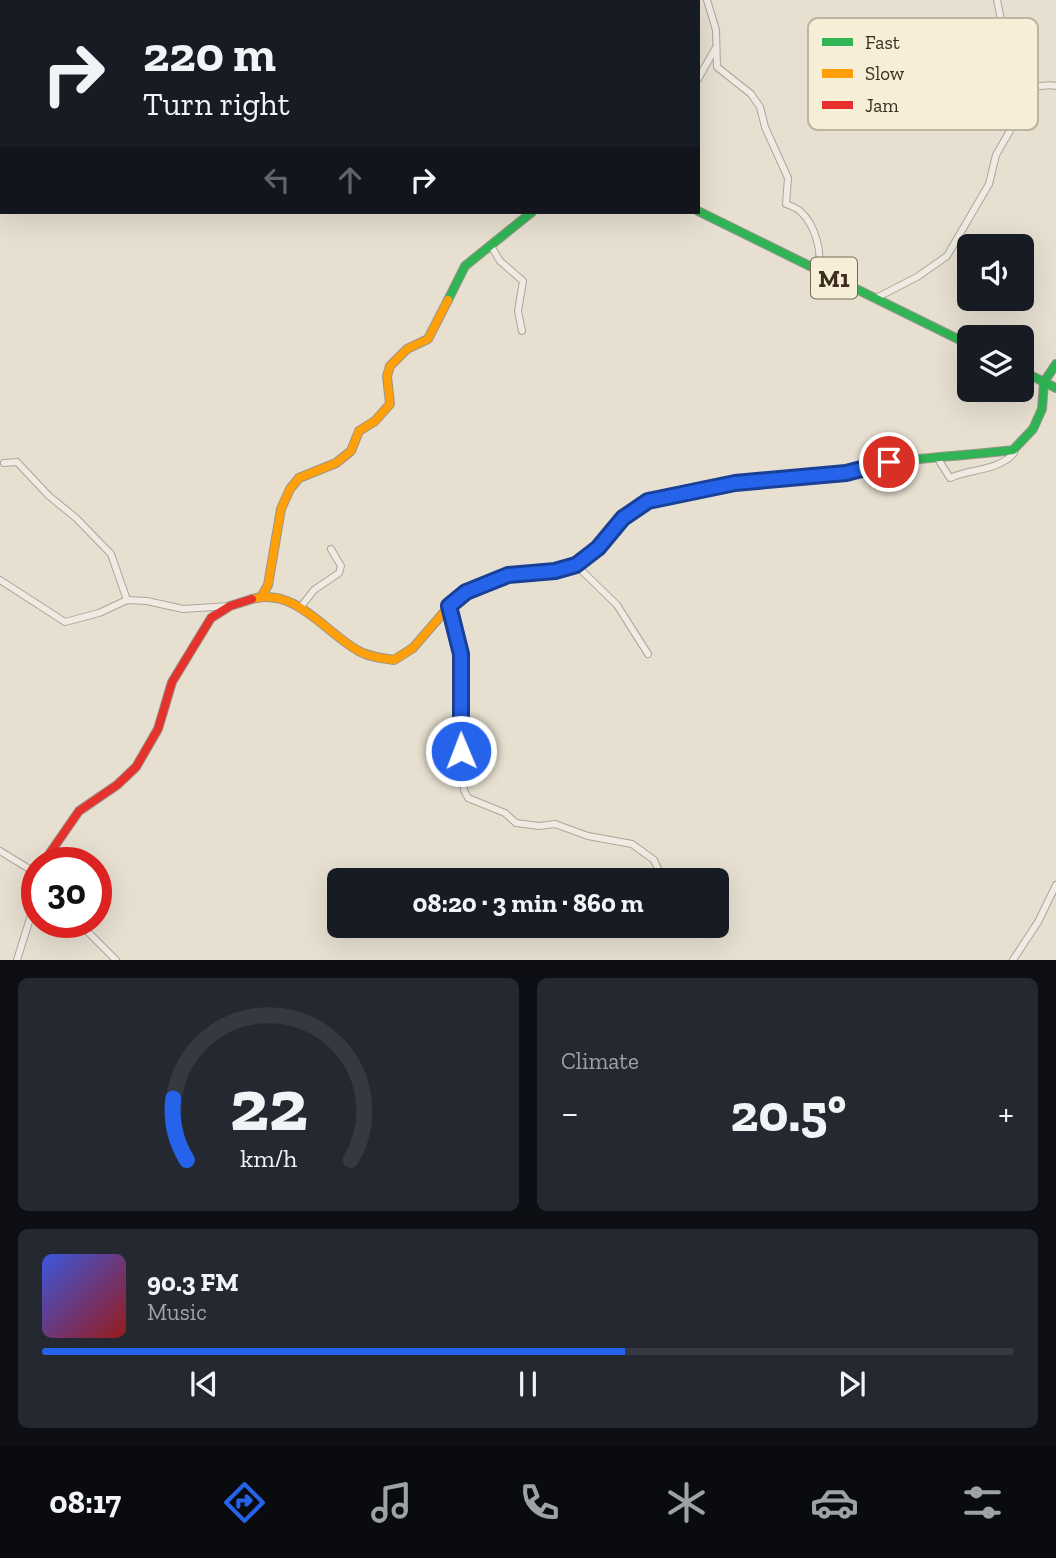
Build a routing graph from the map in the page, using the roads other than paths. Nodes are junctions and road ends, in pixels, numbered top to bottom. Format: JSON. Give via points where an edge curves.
{"nodes":[{"id":1,"x":707,"y":0,"type":"edge"},
{"id":2,"x":997,"y":0,"type":"edge"},
{"id":3,"x":1001,"y":18,"type":"edge"},
{"id":4,"x":717,"y":44,"type":"junction"},
{"id":5,"x":700,"y":75,"type":"edge"},
{"id":6,"x":1038,"y":85,"type":"edge"},
{"id":7,"x":1056,"y":86,"type":"edge"},
{"id":8,"x":1010,"y":130,"type":"edge"},
{"id":9,"x":700,"y":212,"type":"edge"},
{"id":10,"x":530,"y":214,"type":"edge"},
{"id":11,"x":491,"y":246,"type":"junction"},
{"id":12,"x":817,"y":270,"type":"junction"},
{"id":13,"x":875,"y":299,"type":"junction"},
{"id":14,"x":522,"y":331,"type":"dead end"},
{"id":15,"x":957,"y":339,"type":"edge"},
{"id":16,"x":1056,"y":364,"type":"edge"},
{"id":17,"x":1034,"y":377,"type":"edge"},
{"id":18,"x":1044,"y":382,"type":"junction"},
{"id":19,"x":1056,"y":388,"type":"edge"},
{"id":20,"x":1013,"y":450,"type":"junction"},
{"id":21,"x":938,"y":459,"type":"junction"},
{"id":22,"x":4,"y":463,"type":"dead end"},
{"id":23,"x":331,"y":549,"type":"dead end"},
{"id":24,"x":576,"y":565,"type":"junction"},
{"id":25,"x":0,"y":580,"type":"edge"},
{"id":26,"x":268,"y":585,"type":"junction"},
{"id":27,"x":261,"y":597,"type":"junction"},
{"id":28,"x":276,"y":598,"type":"junction"},
{"id":29,"x":127,"y":600,"type":"junction"},
{"id":30,"x":230,"y":606,"type":"junction"},
{"id":31,"x":449,"y":606,"type":"junction"},
{"id":32,"x":300,"y":608,"type":"junction"},
{"id":33,"x":648,"y":654,"type":"dead end"},
{"id":34,"x":54,"y":847,"type":"edge"},
{"id":35,"x":0,"y":851,"type":"edge"},
{"id":36,"x":21,"y":863,"type":"edge"},
{"id":37,"x":658,"y":868,"type":"edge"},
{"id":38,"x":1056,"y":885,"type":"edge"},
{"id":39,"x":24,"y":938,"type":"edge"},
{"id":40,"x":94,"y":938,"type":"edge"},
{"id":41,"x":18,"y":960,"type":"edge"},
{"id":42,"x":116,"y":960,"type":"edge"},
{"id":43,"x":1013,"y":960,"type":"edge"}],
"edges":[{"from":1,"to":4,"type":"street"},
{"from":2,"to":3,"type":"street"},
{"from":4,"to":5,"type":"street"},
{"from":4,"to":12,"type":"street","via":[[718,69],[751,94],[760,107],[788,177],[785,201],[802,213],[815,234]]},
{"from":6,"to":7,"type":"street"},
{"from":8,"to":13,"type":"street","via":[[996,155],[989,184],[947,256]]},
{"from":9,"to":12,"type":"main road","number":"M1"},
{"from":10,"to":11,"type":"main road"},
{"from":11,"to":14,"type":"street","via":[[523,281]]},
{"from":11,"to":26,"type":"main road","via":[[462,270],[428,339],[407,349],[390,366],[391,400],[375,421],[359,431],[351,451],[336,463],[299,478],[290,489],[281,509]]},
{"from":12,"to":13,"type":"main road","number":"M1"},
{"from":13,"to":15,"type":"main road","number":"M1"},
{"from":16,"to":18,"type":"main road"},
{"from":17,"to":18,"type":"main road"},
{"from":18,"to":19,"type":"main road"},
{"from":18,"to":20,"type":"main road","via":[[1042,409],[1033,429]]},
{"from":20,"to":21,"type":"main road"},
{"from":20,"to":21,"type":"street","via":[[1006,461],[950,478]]},
{"from":21,"to":24,"type":"main road","via":[[745,482],[648,501],[623,518],[598,548]]},
{"from":22,"to":29,"type":"street","via":[[16,462],[95,536],[111,554]]},
{"from":23,"to":32,"type":"street","via":[[341,566],[339,573],[314,590]]},
{"from":24,"to":31,"type":"main road","via":[[508,575],[466,592]]},
{"from":24,"to":33,"type":"street","via":[[617,605]]},
{"from":25,"to":29,"type":"street","via":[[65,622]]},
{"from":26,"to":27,"type":"main road"},
{"from":26,"to":28,"type":"street"},
{"from":27,"to":28,"type":"main road"},
{"from":27,"to":30,"type":"main road"},
{"from":28,"to":32,"type":"main road"},
{"from":29,"to":30,"type":"street","via":[[189,609]]},
{"from":30,"to":34,"type":"main road","via":[[211,618],[201,632],[172,682],[158,729],[136,767],[79,811]]},
{"from":31,"to":32,"type":"main road","via":[[413,648],[394,660],[356,650]]},
{"from":31,"to":37,"type":"street","via":[[461,654],[460,746],[468,798],[505,813],[516,823],[555,824],[632,844]]},
{"from":35,"to":36,"type":"street"},
{"from":38,"to":43,"type":"street"},
{"from":39,"to":41,"type":"street"},
{"from":40,"to":42,"type":"street"}]}
